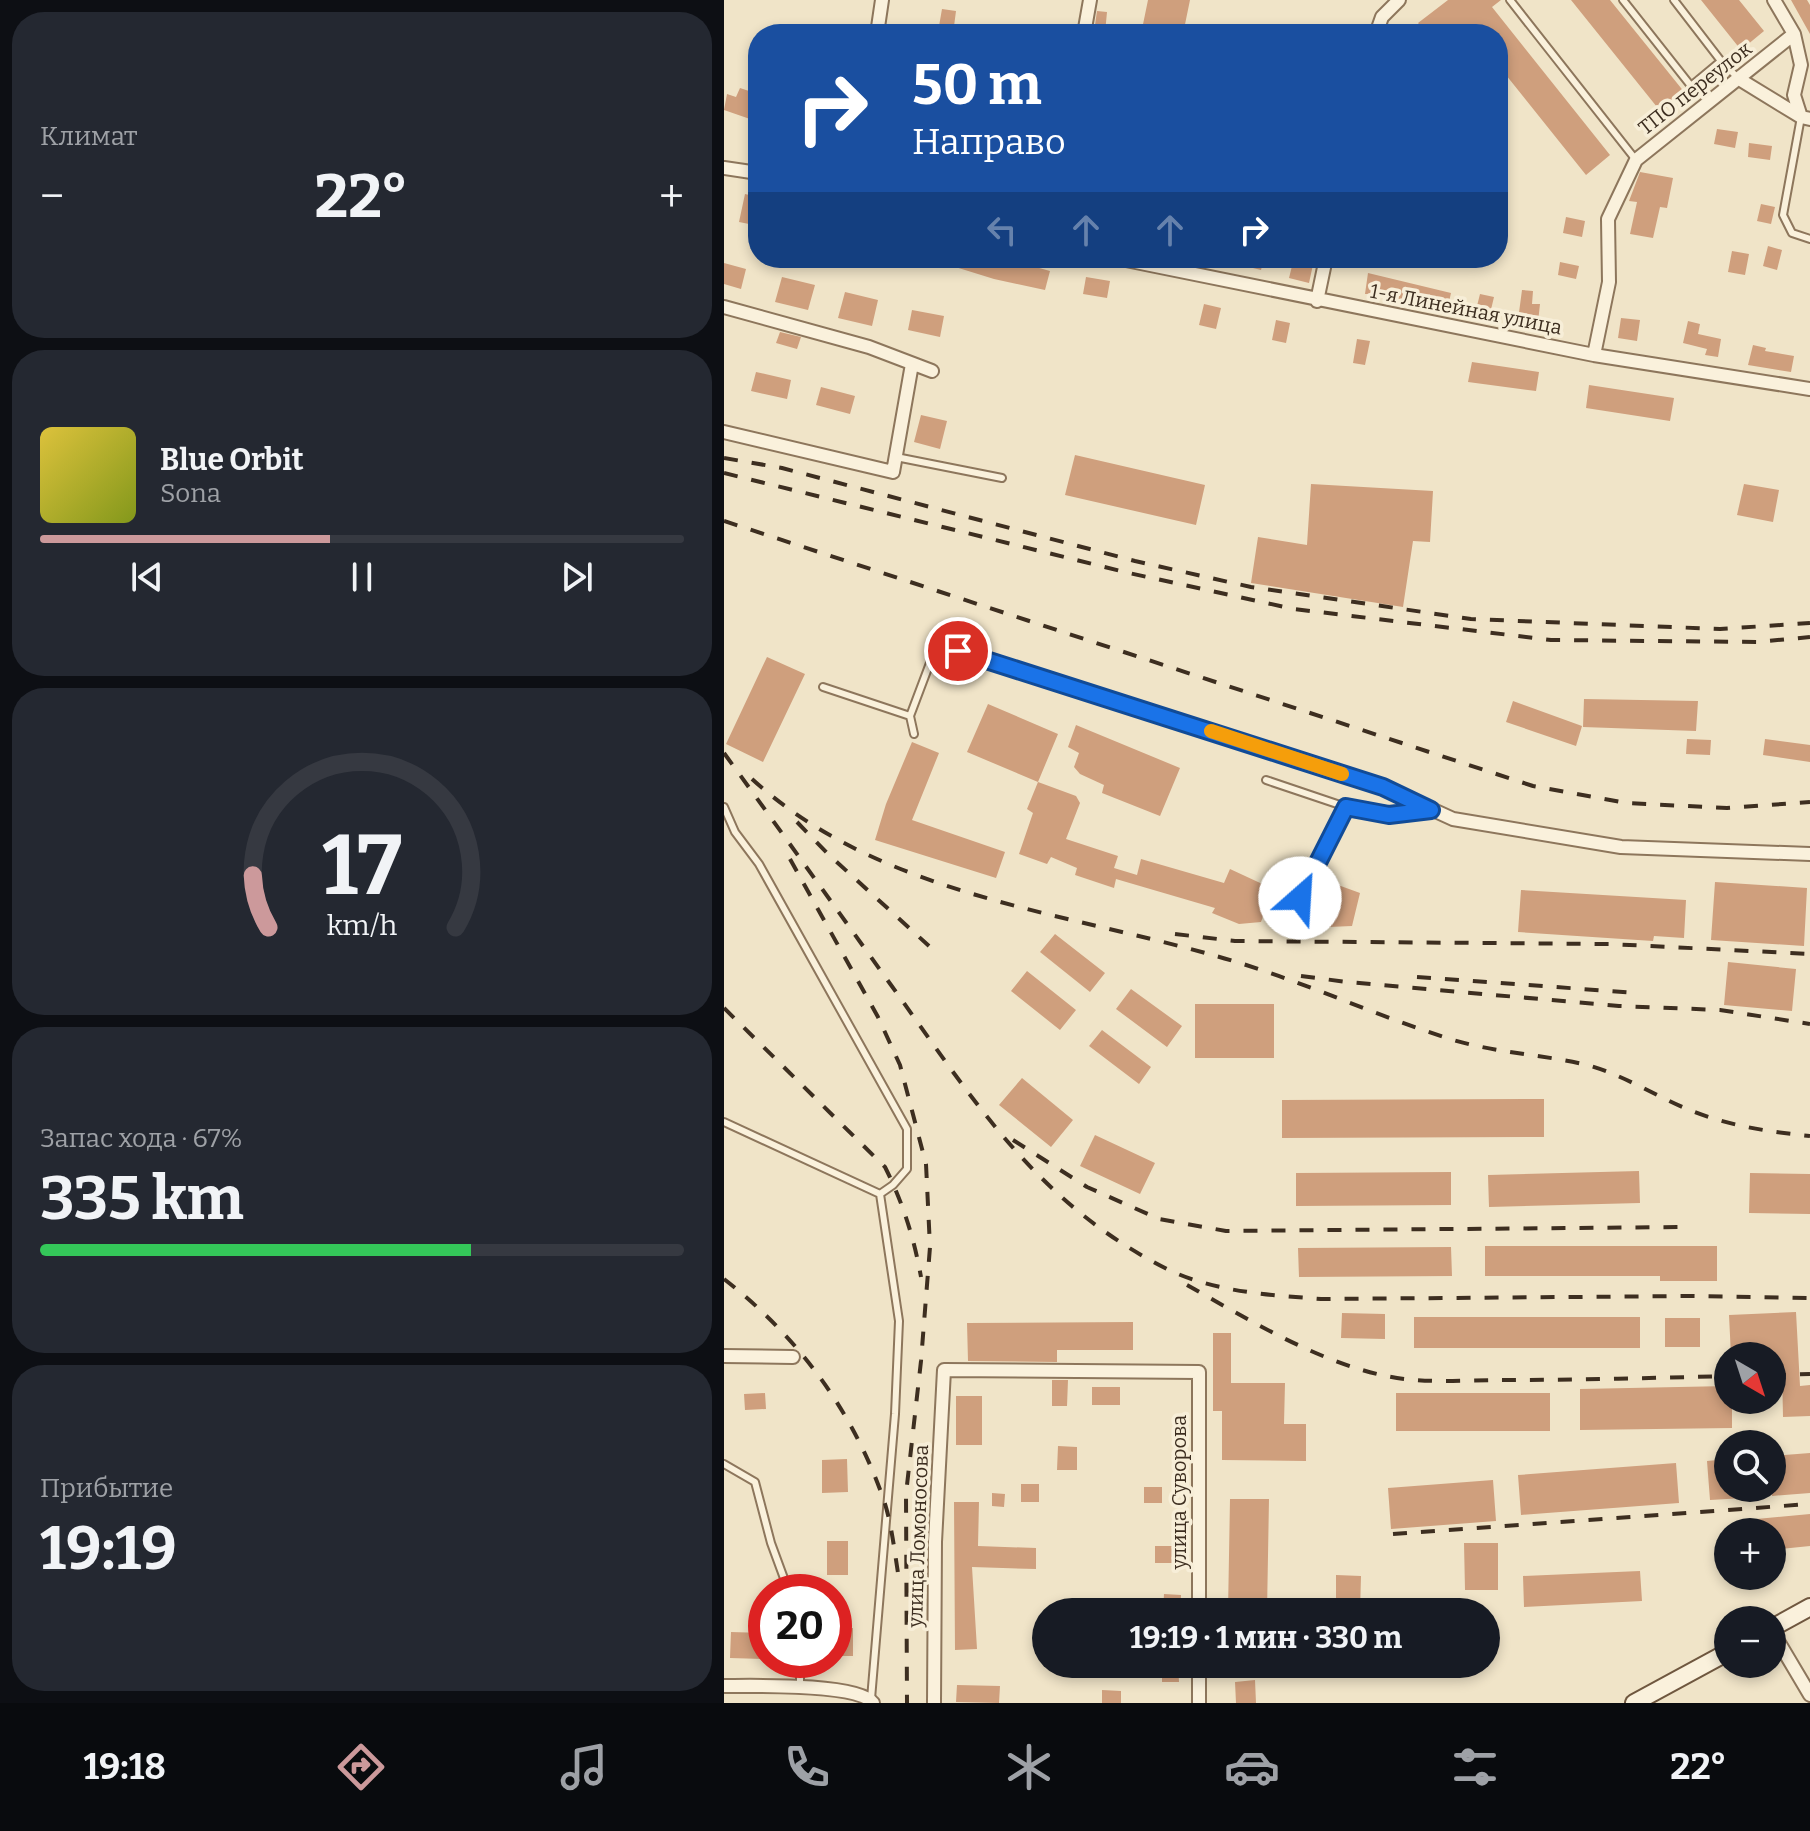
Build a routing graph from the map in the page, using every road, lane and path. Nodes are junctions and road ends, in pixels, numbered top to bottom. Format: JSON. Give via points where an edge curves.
{"nodes":[{"id":1,"x":882,"y":0,"type":"edge"},
{"id":2,"x":1090,"y":0,"type":"edge"},
{"id":3,"x":1399,"y":0,"type":"edge"},
{"id":4,"x":1510,"y":0,"type":"edge"},
{"id":5,"x":1623,"y":0,"type":"edge"},
{"id":6,"x":1674,"y":0,"type":"edge"},
{"id":7,"x":1774,"y":0,"type":"edge"},
{"id":8,"x":878,"y":24,"type":"edge"},
{"id":9,"x":1086,"y":24,"type":"edge"},
{"id":10,"x":1380,"y":24,"type":"edge"},
{"id":11,"x":1794,"y":34,"type":"junction"},
{"id":12,"x":1721,"y":61,"type":"junction"},
{"id":13,"x":1739,"y":79,"type":"junction"},
{"id":14,"x":1805,"y":118,"type":"edge"},
{"id":15,"x":1636,"y":160,"type":"junction"},
{"id":16,"x":724,"y":168,"type":"edge"},
{"id":17,"x":748,"y":172,"type":"edge"},
{"id":18,"x":1810,"y":239,"type":"edge"},
{"id":19,"x":1163,"y":268,"type":"edge"},
{"id":20,"x":1324,"y":268,"type":"edge"},
{"id":21,"x":1317,"y":301,"type":"junction"},
{"id":22,"x":724,"y":307,"type":"edge"},
{"id":23,"x":1594,"y":355,"type":"junction"},
{"id":24,"x":912,"y":364,"type":"junction"},
{"id":25,"x":932,"y":371,"type":"dead end"},
{"id":26,"x":1810,"y":389,"type":"edge"},
{"id":27,"x":724,"y":432,"type":"edge"},
{"id":28,"x":896,"y":457,"type":"junction"},
{"id":29,"x":1002,"y":478,"type":"dead end"},
{"id":30,"x":958,"y":651,"type":"joint"},
{"id":31,"x":823,"y":687,"type":"dead end"},
{"id":32,"x":910,"y":716,"type":"junction"},
{"id":33,"x":914,"y":734,"type":"dead end"},
{"id":34,"x":1266,"y":780,"type":"dead end"},
{"id":35,"x":724,"y":807,"type":"edge"},
{"id":36,"x":1346,"y":807,"type":"junction"},
{"id":37,"x":1431,"y":810,"type":"junction"},
{"id":38,"x":1810,"y":854,"type":"edge"},
{"id":39,"x":1300,"y":898,"type":"dead end"},
{"id":40,"x":724,"y":1122,"type":"edge"},
{"id":41,"x":880,"y":1194,"type":"junction"},
{"id":42,"x":724,"y":1356,"type":"edge"},
{"id":43,"x":793,"y":1357,"type":"dead end"},
{"id":44,"x":1199,"y":1372,"type":"joint"},
{"id":45,"x":724,"y":1464,"type":"edge"},
{"id":46,"x":782,"y":1574,"type":"edge"},
{"id":47,"x":1199,"y":1598,"type":"edge"},
{"id":48,"x":1810,"y":1607,"type":"edge"},
{"id":49,"x":1786,"y":1621,"type":"edge"},
{"id":50,"x":1786,"y":1653,"type":"edge"},
{"id":51,"x":1714,"y":1660,"type":"edge"},
{"id":52,"x":800,"y":1678,"type":"edge"},
{"id":53,"x":1199,"y":1678,"type":"edge"},
{"id":54,"x":724,"y":1686,"type":"edge"},
{"id":55,"x":800,"y":1686,"type":"junction"},
{"id":56,"x":1810,"y":1695,"type":"edge"},
{"id":57,"x":872,"y":1701,"type":"edge"},
{"id":58,"x":934,"y":1703,"type":"edge"},
{"id":59,"x":1199,"y":1703,"type":"edge"},
{"id":60,"x":1634,"y":1703,"type":"edge"}],
"edges":[{"from":1,"to":8,"type":"street"},
{"from":2,"to":9,"type":"street"},
{"from":3,"to":10,"type":"street"},
{"from":4,"to":15,"type":"lane"},
{"from":5,"to":12,"type":"lane","via":[[1691,86]]},
{"from":6,"to":12,"type":"lane"},
{"from":7,"to":11,"type":"street"},
{"from":11,"to":13,"type":"street","name":"ТПО переулок"},
{"from":11,"to":14,"type":"street","via":[[1801,65],[1794,95]]},
{"from":12,"to":13,"type":"lane"},
{"from":13,"to":14,"type":"street"},
{"from":13,"to":15,"type":"street","name":"ТПО переулок"},
{"from":14,"to":18,"type":"lane","via":[[1783,215],[1792,233]]},
{"from":15,"to":23,"type":"street","name":"ТПО переулок","via":[[1608,219],[1609,282]]},
{"from":16,"to":17,"type":"street"},
{"from":19,"to":21,"type":"street","name":"1-я Линейная улица"},
{"from":20,"to":21,"type":"street"},
{"from":21,"to":23,"type":"street","name":"1-я Линейная улица"},
{"from":22,"to":24,"type":"street"},
{"from":23,"to":26,"type":"street","name":"1-я Линейная улица"},
{"from":24,"to":25,"type":"street"},
{"from":24,"to":28,"type":"street"},
{"from":27,"to":28,"type":"street","via":[[893,472]]},
{"from":28,"to":29,"type":"lane"},
{"from":30,"to":32,"type":"lane","via":[[933,655]]},
{"from":30,"to":37,"type":"street","via":[[1369,782]]},
{"from":31,"to":32,"type":"lane"},
{"from":32,"to":33,"type":"lane"},
{"from":34,"to":36,"type":"lane"},
{"from":35,"to":41,"type":"lane","via":[[907,1129],[907,1169]]},
{"from":36,"to":37,"type":"lane","via":[[1389,815]]},
{"from":36,"to":39,"type":"lane"},
{"from":37,"to":38,"type":"street","via":[[1453,819],[1621,847]]},
{"from":40,"to":41,"type":"lane"},
{"from":41,"to":57,"type":"lane","via":[[899,1321]]},
{"from":42,"to":43,"type":"street"},
{"from":44,"to":47,"type":"street","name":"улица Суворова"},
{"from":44,"to":58,"type":"street","name":"улица Ломоносова","via":[[944,1370]]},
{"from":45,"to":46,"type":"lane","via":[[755,1482]]},
{"from":48,"to":49,"type":"main road"},
{"from":50,"to":56,"type":"street"},
{"from":51,"to":60,"type":"main road"},
{"from":52,"to":55,"type":"lane"},
{"from":53,"to":59,"type":"street"},
{"from":54,"to":55,"type":"street"},
{"from":55,"to":57,"type":"street","via":[[860,1694]]}]}
